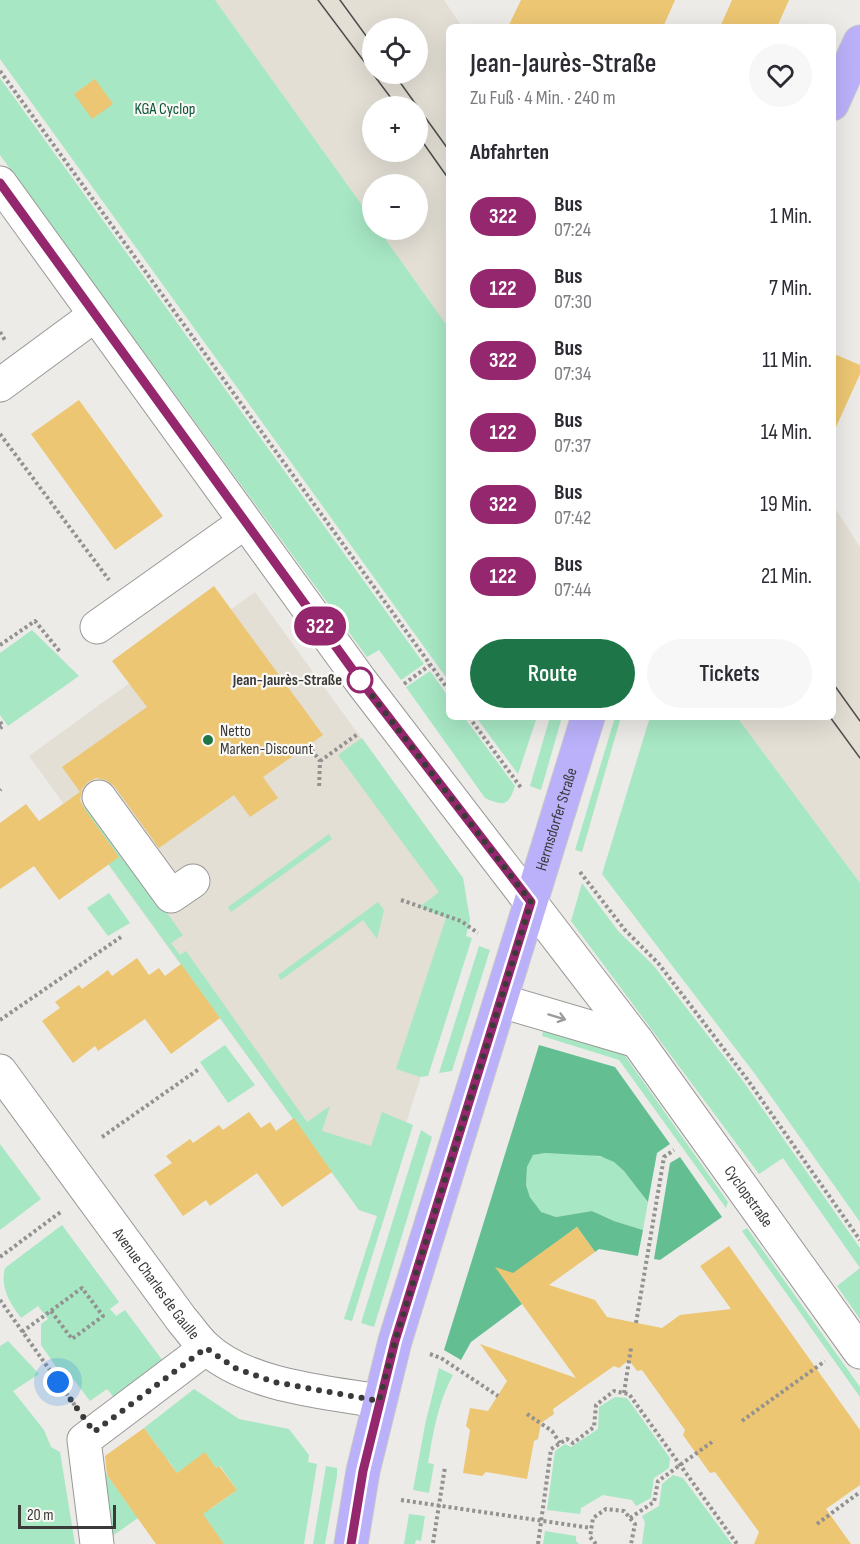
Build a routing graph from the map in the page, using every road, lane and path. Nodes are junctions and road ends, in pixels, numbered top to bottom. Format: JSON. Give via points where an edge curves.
{"nodes":[{"id":1,"x":860,"y":42,"type":"edge"},
{"id":2,"x":0,"y":71,"type":"edge"},
{"id":3,"x":836,"y":95,"type":"edge"},
{"id":4,"x":0,"y":183,"type":"edge"},
{"id":5,"x":95,"y":315,"type":"junction"},
{"id":6,"x":0,"y":385,"type":"edge"},
{"id":7,"x":0,"y":434,"type":"edge"},
{"id":8,"x":245,"y":522,"type":"junction"},
{"id":9,"x":128,"y":606,"type":"junction"},
{"id":10,"x":97,"y":627,"type":"dead end"},
{"id":11,"x":0,"y":645,"type":"edge"},
{"id":12,"x":61,"y":653,"type":"dead end"},
{"id":13,"x":430,"y":665,"type":"junction"},
{"id":14,"x":446,"y":686,"type":"edge"},
{"id":15,"x":396,"y":689,"type":"dead end"},
{"id":16,"x":471,"y":720,"type":"edge"},
{"id":17,"x":587,"y":720,"type":"edge"},
{"id":18,"x":0,"y":722,"type":"edge"},
{"id":19,"x":0,"y":728,"type":"edge"},
{"id":20,"x":362,"y":731,"type":"dead end"},
{"id":21,"x":308,"y":745,"type":"dead end"},
{"id":22,"x":320,"y":761,"type":"junction"},
{"id":23,"x":319,"y":789,"type":"dead end"},
{"id":24,"x":522,"y":789,"type":"dead end"},
{"id":25,"x":99,"y":797,"type":"dead end"},
{"id":26,"x":580,"y":872,"type":"dead end"},
{"id":27,"x":193,"y":881,"type":"dead end"},
{"id":28,"x":401,"y":900,"type":"dead end"},
{"id":29,"x":531,"y":902,"type":"junction"},
{"id":30,"x":478,"y":933,"type":"dead end"},
{"id":31,"x":121,"y":937,"type":"dead end"},
{"id":32,"x":501,"y":1001,"type":"junction"},
{"id":33,"x":0,"y":1020,"type":"edge"},
{"id":34,"x":637,"y":1041,"type":"junction"},
{"id":35,"x":199,"y":1069,"type":"dead end"},
{"id":36,"x":0,"y":1071,"type":"edge"},
{"id":37,"x":102,"y":1137,"type":"dead end"},
{"id":38,"x":680,"y":1146,"type":"dead end"},
{"id":39,"x":62,"y":1211,"type":"dead end"},
{"id":40,"x":860,"y":1240,"type":"edge"},
{"id":41,"x":0,"y":1257,"type":"edge"},
{"id":42,"x":0,"y":1300,"type":"edge"},
{"id":43,"x":51,"y":1311,"type":"junction"},
{"id":44,"x":636,"y":1323,"type":"dead end"},
{"id":45,"x":22,"y":1332,"type":"junction"},
{"id":46,"x":206,"y":1348,"type":"junction"},
{"id":47,"x":631,"y":1348,"type":"dead end"},
{"id":48,"x":860,"y":1352,"type":"edge"},
{"id":49,"x":430,"y":1354,"type":"dead end"},
{"id":50,"x":828,"y":1359,"type":"dead end"},
{"id":51,"x":624,"y":1393,"type":"junction"},
{"id":52,"x":498,"y":1396,"type":"dead end"},
{"id":53,"x":379,"y":1401,"type":"junction"},
{"id":54,"x":526,"y":1414,"type":"dead end"},
{"id":55,"x":742,"y":1421,"type":"dead end"},
{"id":56,"x":94,"y":1432,"type":"junction"},
{"id":57,"x":712,"y":1442,"type":"dead end"},
{"id":58,"x":560,"y":1443,"type":"junction"},
{"id":59,"x":680,"y":1465,"type":"junction"},
{"id":60,"x":445,"y":1467,"type":"dead end"},
{"id":61,"x":860,"y":1492,"type":"edge"},
{"id":62,"x":400,"y":1500,"type":"dead end"},
{"id":63,"x":438,"y":1505,"type":"junction"},
{"id":64,"x":630,"y":1518,"type":"junction"},
{"id":65,"x":542,"y":1521,"type":"junction"},
{"id":66,"x":817,"y":1524,"type":"dead end"},
{"id":67,"x":591,"y":1528,"type":"junction"},
{"id":68,"x":433,"y":1543,"type":"edge"},
{"id":69,"x":97,"y":1544,"type":"edge"},
{"id":70,"x":351,"y":1544,"type":"edge"},
{"id":71,"x":538,"y":1544,"type":"edge"},
{"id":72,"x":596,"y":1544,"type":"edge"},
{"id":73,"x":632,"y":1544,"type":"edge"},
{"id":74,"x":737,"y":1544,"type":"edge"}],
"edges":[{"from":1,"to":3,"type":"main road"},
{"from":2,"to":13,"type":"path"},
{"from":4,"to":5,"type":"street"},
{"from":5,"to":6,"type":"street"},
{"from":5,"to":8,"type":"street"},
{"from":7,"to":9,"type":"path"},
{"from":8,"to":9,"type":"street"},
{"from":8,"to":29,"type":"street","via":[[360,680]]},
{"from":9,"to":10,"type":"street"},
{"from":11,"to":12,"type":"path","via":[[35,621]]},
{"from":13,"to":14,"type":"path"},
{"from":13,"to":15,"type":"path"},
{"from":16,"to":24,"type":"path"},
{"from":17,"to":29,"type":"main road","name":"Hermsdorfer Straße"},
{"from":18,"to":19,"type":"path"},
{"from":20,"to":22,"type":"path"},
{"from":21,"to":22,"type":"path"},
{"from":22,"to":23,"type":"path"},
{"from":25,"to":27,"type":"street","via":[[171,896]]},
{"from":26,"to":40,"type":"path","via":[[747,1079]]},
{"from":28,"to":30,"type":"path","via":[[461,921]]},
{"from":29,"to":32,"type":"main road","name":"Hermsdorfer Straße"},
{"from":29,"to":34,"type":"street","name":"Cyclopstraße"},
{"from":31,"to":33,"type":"path"},
{"from":32,"to":34,"type":"street","one_way":true},
{"from":32,"to":53,"type":"main road","name":"Hermsdorfer Straße"},
{"from":34,"to":48,"type":"street","name":"Cyclopstraße"},
{"from":35,"to":37,"type":"path"},
{"from":36,"to":46,"type":"street","name":"Avenue Charles de Gaulle"},
{"from":38,"to":44,"type":"path","via":[[664,1157]]},
{"from":39,"to":41,"type":"path"},
{"from":42,"to":45,"type":"path"},
{"from":43,"to":43,"type":"path","via":[[82,1288],[103,1316],[72,1339]]},
{"from":43,"to":45,"type":"path"},
{"from":45,"to":56,"type":"path"},
{"from":46,"to":53,"type":"street","name":"Avenue Charles de Gaulle","via":[[235,1368],[274,1382]]},
{"from":46,"to":56,"type":"street"},
{"from":47,"to":51,"type":"path"},
{"from":49,"to":52,"type":"path"},
{"from":50,"to":55,"type":"path"},
{"from":51,"to":58,"type":"path","via":[[614,1392],[596,1405],[594,1427],[573,1443],[567,1439]]},
{"from":51,"to":59,"type":"path","via":[[629,1394]]},
{"from":53,"to":70,"type":"main road","name":"Hermsdorfer Straße"},
{"from":54,"to":58,"type":"path","via":[[552,1431]]},
{"from":56,"to":69,"type":"street","via":[[84,1440]]},
{"from":57,"to":59,"type":"path"},
{"from":58,"to":65,"type":"path","via":[[551,1449]]},
{"from":59,"to":64,"type":"path","via":[[657,1481],[654,1502]]},
{"from":59,"to":74,"type":"path"},
{"from":60,"to":63,"type":"path"},
{"from":61,"to":66,"type":"path"},
{"from":62,"to":63,"type":"path"},
{"from":63,"to":65,"type":"path"},
{"from":63,"to":68,"type":"path"},
{"from":64,"to":67,"type":"path","via":[[624,1511],[606,1509],[592,1518]]},
{"from":64,"to":73,"type":"path","via":[[635,1524]]},
{"from":65,"to":67,"type":"path"},
{"from":65,"to":71,"type":"path"},
{"from":67,"to":72,"type":"path","via":[[590,1537]]}]}
